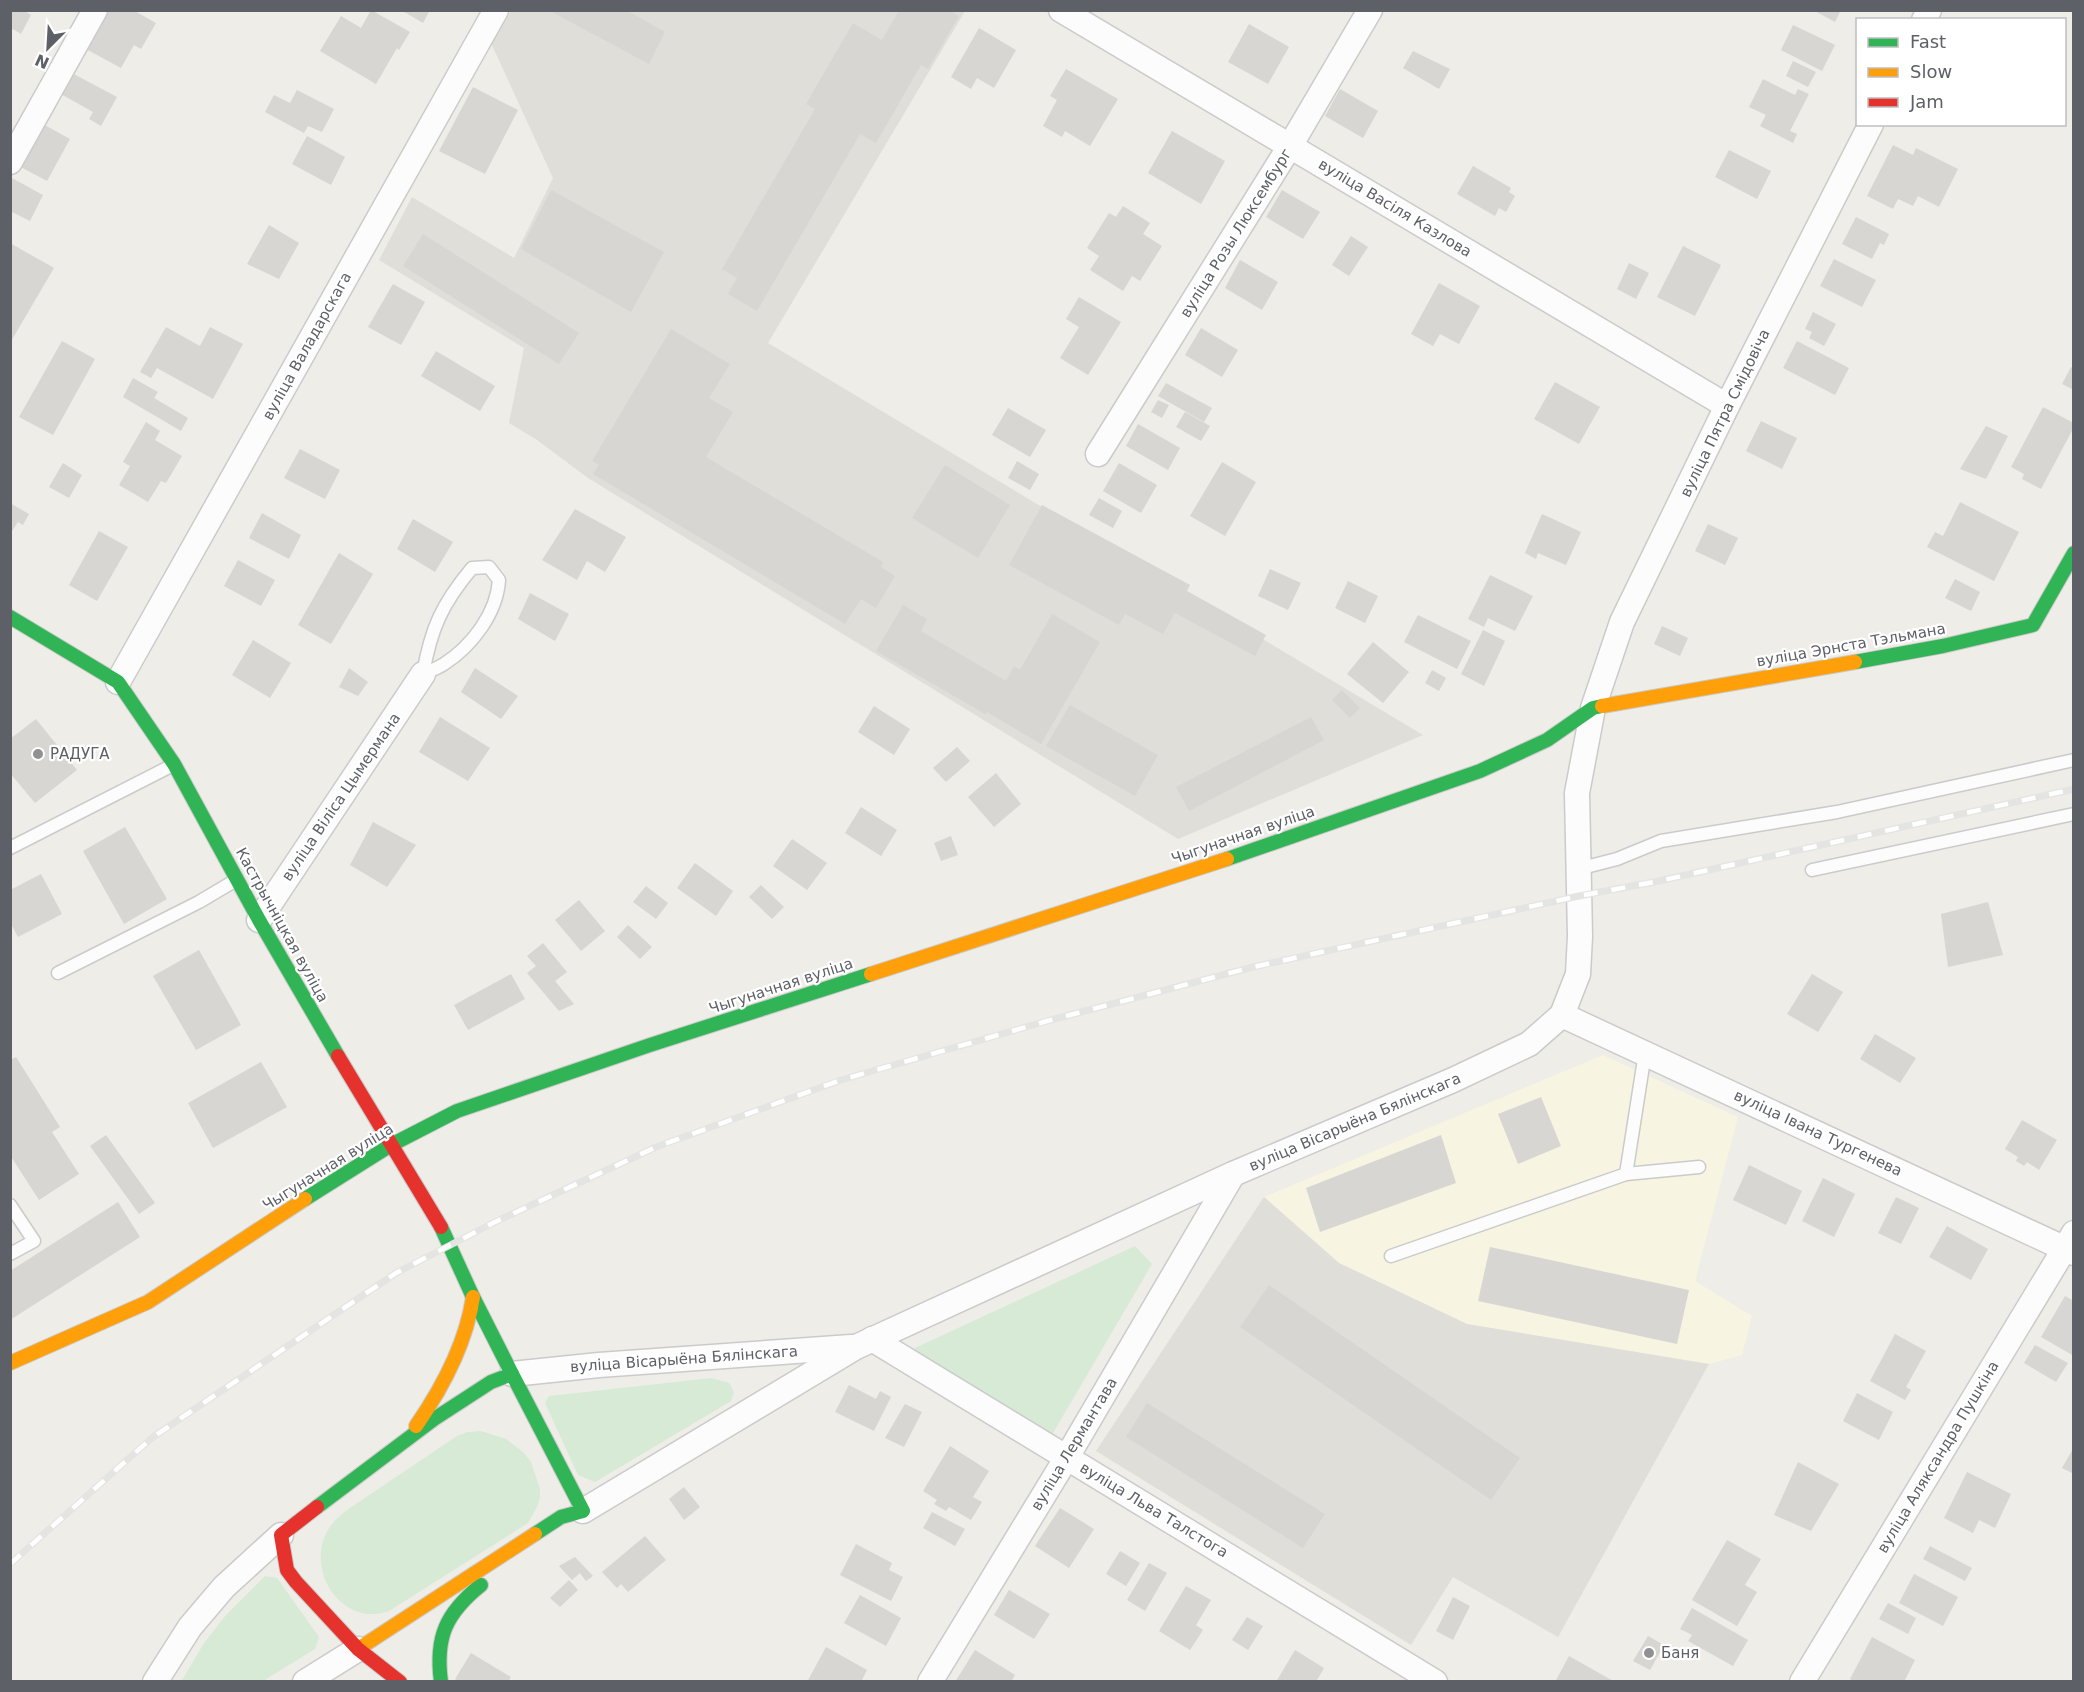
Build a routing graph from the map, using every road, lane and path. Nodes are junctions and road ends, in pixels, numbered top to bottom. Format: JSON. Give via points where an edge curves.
{"nodes":[{"id":1,"x":95,"y":10,"type":"edge"},
{"id":2,"x":496,"y":10,"type":"edge"},
{"id":3,"x":1061,"y":10,"type":"edge"},
{"id":4,"x":1370,"y":10,"type":"edge"},
{"id":5,"x":1870,"y":126,"type":"edge"},
{"id":6,"x":1290,"y":146,"type":"junction"},
{"id":7,"x":10,"y":162,"type":"edge"},
{"id":8,"x":1727,"y":406,"type":"junction"},
{"id":9,"x":1098,"y":454,"type":"dead end"},
{"id":10,"x":2073,"y":553,"type":"edge"},
{"id":11,"x":10,"y":617,"type":"edge"},
{"id":12,"x":423,"y":674,"type":"junction"},
{"id":13,"x":118,"y":682,"type":"junction"},
{"id":14,"x":1593,"y":708,"type":"junction"},
{"id":15,"x":2073,"y":760,"type":"edge"},
{"id":16,"x":174,"y":764,"type":"junction"},
{"id":17,"x":2073,"y":814,"type":"edge"},
{"id":18,"x":10,"y":848,"type":"edge"},
{"id":19,"x":1578,"y":869,"type":"junction"},
{"id":20,"x":1812,"y":870,"type":"dead end"},
{"id":21,"x":237,"y":879,"type":"junction"},
{"id":22,"x":259,"y":920,"type":"junction"},
{"id":23,"x":57,"y":973,"type":"dead end"},
{"id":24,"x":1562,"y":1015,"type":"junction"},
{"id":25,"x":1645,"y":1053,"type":"junction"},
{"id":26,"x":391,"y":1145,"type":"junction"},
{"id":27,"x":1699,"y":1167,"type":"dead end"},
{"id":28,"x":1233,"y":1174,"type":"junction"},
{"id":29,"x":1626,"y":1174,"type":"junction"},
{"id":30,"x":10,"y":1205,"type":"edge"},
{"id":31,"x":2071,"y":1244,"type":"edge"},
{"id":32,"x":10,"y":1254,"type":"edge"},
{"id":33,"x":1391,"y":1256,"type":"dead end"},
{"id":34,"x":473,"y":1297,"type":"junction"},
{"id":35,"x":472,"y":1312,"type":"junction"},
{"id":36,"x":480,"y":1342,"type":"dead end"},
{"id":37,"x":864,"y":1343,"type":"junction"},
{"id":38,"x":10,"y":1363,"type":"edge"},
{"id":39,"x":497,"y":1380,"type":"junction"},
{"id":40,"x":405,"y":1440,"type":"junction"},
{"id":41,"x":1067,"y":1457,"type":"junction"},
{"id":42,"x":567,"y":1512,"type":"junction"},
{"id":43,"x":281,"y":1535,"type":"junction"},
{"id":44,"x":358,"y":1649,"type":"junction"},
{"id":45,"x":155,"y":1682,"type":"edge"},
{"id":46,"x":304,"y":1682,"type":"edge"},
{"id":47,"x":400,"y":1682,"type":"edge"},
{"id":48,"x":441,"y":1682,"type":"edge"},
{"id":49,"x":930,"y":1682,"type":"edge"},
{"id":50,"x":1435,"y":1682,"type":"edge"},
{"id":51,"x":1803,"y":1682,"type":"edge"}],
"edges":[{"from":1,"to":7,"type":"street"},
{"from":2,"to":13,"type":"street","name":"вуліца Валадарскага"},
{"from":3,"to":6,"type":"street","name":"вуліца Васіля Казлова"},
{"from":4,"to":6,"type":"street","name":"вуліца Розы Люксембург"},
{"from":5,"to":8,"type":"street","name":"вуліца Пятра Смідовіча"},
{"from":6,"to":8,"type":"street","name":"вуліца Васіля Казлова"},
{"from":6,"to":9,"type":"street","name":"вуліца Розы Люксембург"},
{"from":8,"to":14,"type":"street","name":"вуліца Пятра Смідовіча","via":[[1622,622]]},
{"from":10,"to":14,"type":"main road","name":"вуліца Эрнста Тэльмана","via":[[2033,625],[1943,646]]},
{"from":11,"to":13,"type":"main road","name":"Кастрычніцкая вуліца"},
{"from":12,"to":12,"type":"lane","via":[[444,664],[484,624],[498,596],[499,580],[489,567],[472,568],[437,618]]},
{"from":12,"to":22,"type":"street","name":"вуліца Віліса Цымермана"},
{"from":13,"to":16,"type":"main road","name":"Кастрычніцкая вуліца"},
{"from":14,"to":19,"type":"street","name":"вуліца Вісарыёна Бялінскага","via":[[1577,793]]},
{"from":14,"to":26,"type":"main road","name":"Чыгуначная вуліца","via":[[1547,740],[1480,771],[1194,870],[457,1111]]},
{"from":15,"to":19,"type":"lane","via":[[1837,812],[1661,841]]},
{"from":16,"to":18,"type":"lane"},
{"from":16,"to":21,"type":"main road","name":"Кастрычніцкая вуліца"},
{"from":17,"to":20,"type":"lane"},
{"from":19,"to":24,"type":"street","name":"вуліца Вісарыёна Бялінскага","via":[[1578,974]]},
{"from":21,"to":22,"type":"main road","name":"Кастрычніцкая вуліца"},
{"from":21,"to":23,"type":"lane"},
{"from":22,"to":26,"type":"main road","name":"Кастрычніцкая вуліца"},
{"from":24,"to":25,"type":"street","name":"вуліца Івана Тургенева"},
{"from":24,"to":28,"type":"street","name":"вуліца Вісарыёна Бялінскага","via":[[1529,1044]]},
{"from":25,"to":29,"type":"lane"},
{"from":25,"to":31,"type":"street","name":"вуліца Івана Тургенева"},
{"from":26,"to":34,"type":"main road","name":"Кастрычніцкая вуліца","via":[[438,1223]]},
{"from":26,"to":38,"type":"main road","name":"Чыгуначная вуліца","via":[[148,1302]]},
{"from":27,"to":29,"type":"lane"},
{"from":28,"to":37,"type":"street","name":"вуліца Вісарыёна Бялінскага"},
{"from":28,"to":41,"type":"street","name":"вуліца Лермантава"},
{"from":29,"to":33,"type":"lane"},
{"from":30,"to":32,"type":"lane","via":[[34,1240]]},
{"from":31,"to":51,"type":"street","name":"вуліца Аляксандра Пушкіна"},
{"from":34,"to":35,"type":"main road","name":"Кастрычніцкая вуліца"},
{"from":34,"to":39,"type":"main road","name":"Кастрычніцкая вуліца"},
{"from":35,"to":36,"type":"main road"},
{"from":35,"to":40,"type":"main road","name":"Кастрычніцкая вуліца","via":[[429,1409]]},
{"from":37,"to":39,"type":"street","name":"вуліца Вісарыёна Бялінскага","via":[[600,1365]]},
{"from":37,"to":41,"type":"street","name":"вуліца Льва Талстога"},
{"from":37,"to":42,"type":"street","name":"вуліца Вісарыёна Бялінскага"},
{"from":39,"to":40,"type":"main road","name":"вуліца Вісарыёна Бялінскага"},
{"from":39,"to":42,"type":"main road"},
{"from":40,"to":43,"type":"main road","name":"вуліца Вісарыёна Бялінскага"},
{"from":41,"to":49,"type":"street","name":"вуліца Лермантава"},
{"from":41,"to":50,"type":"street","name":"вуліца Льва Талстога"},
{"from":42,"to":44,"type":"main road","name":"вуліца Вісарыёна Бялінскага"},
{"from":42,"to":48,"type":"main road","via":[[452,1612],[440,1642]]},
{"from":43,"to":44,"type":"main road","via":[[287,1570]]},
{"from":43,"to":45,"type":"street","name":"вуліца Вісарыёна Бялінскага","via":[[224,1587],[190,1627]]},
{"from":44,"to":46,"type":"street","name":"вуліца Вісарыёна Бялінскага"},
{"from":44,"to":47,"type":"main road"}]}
